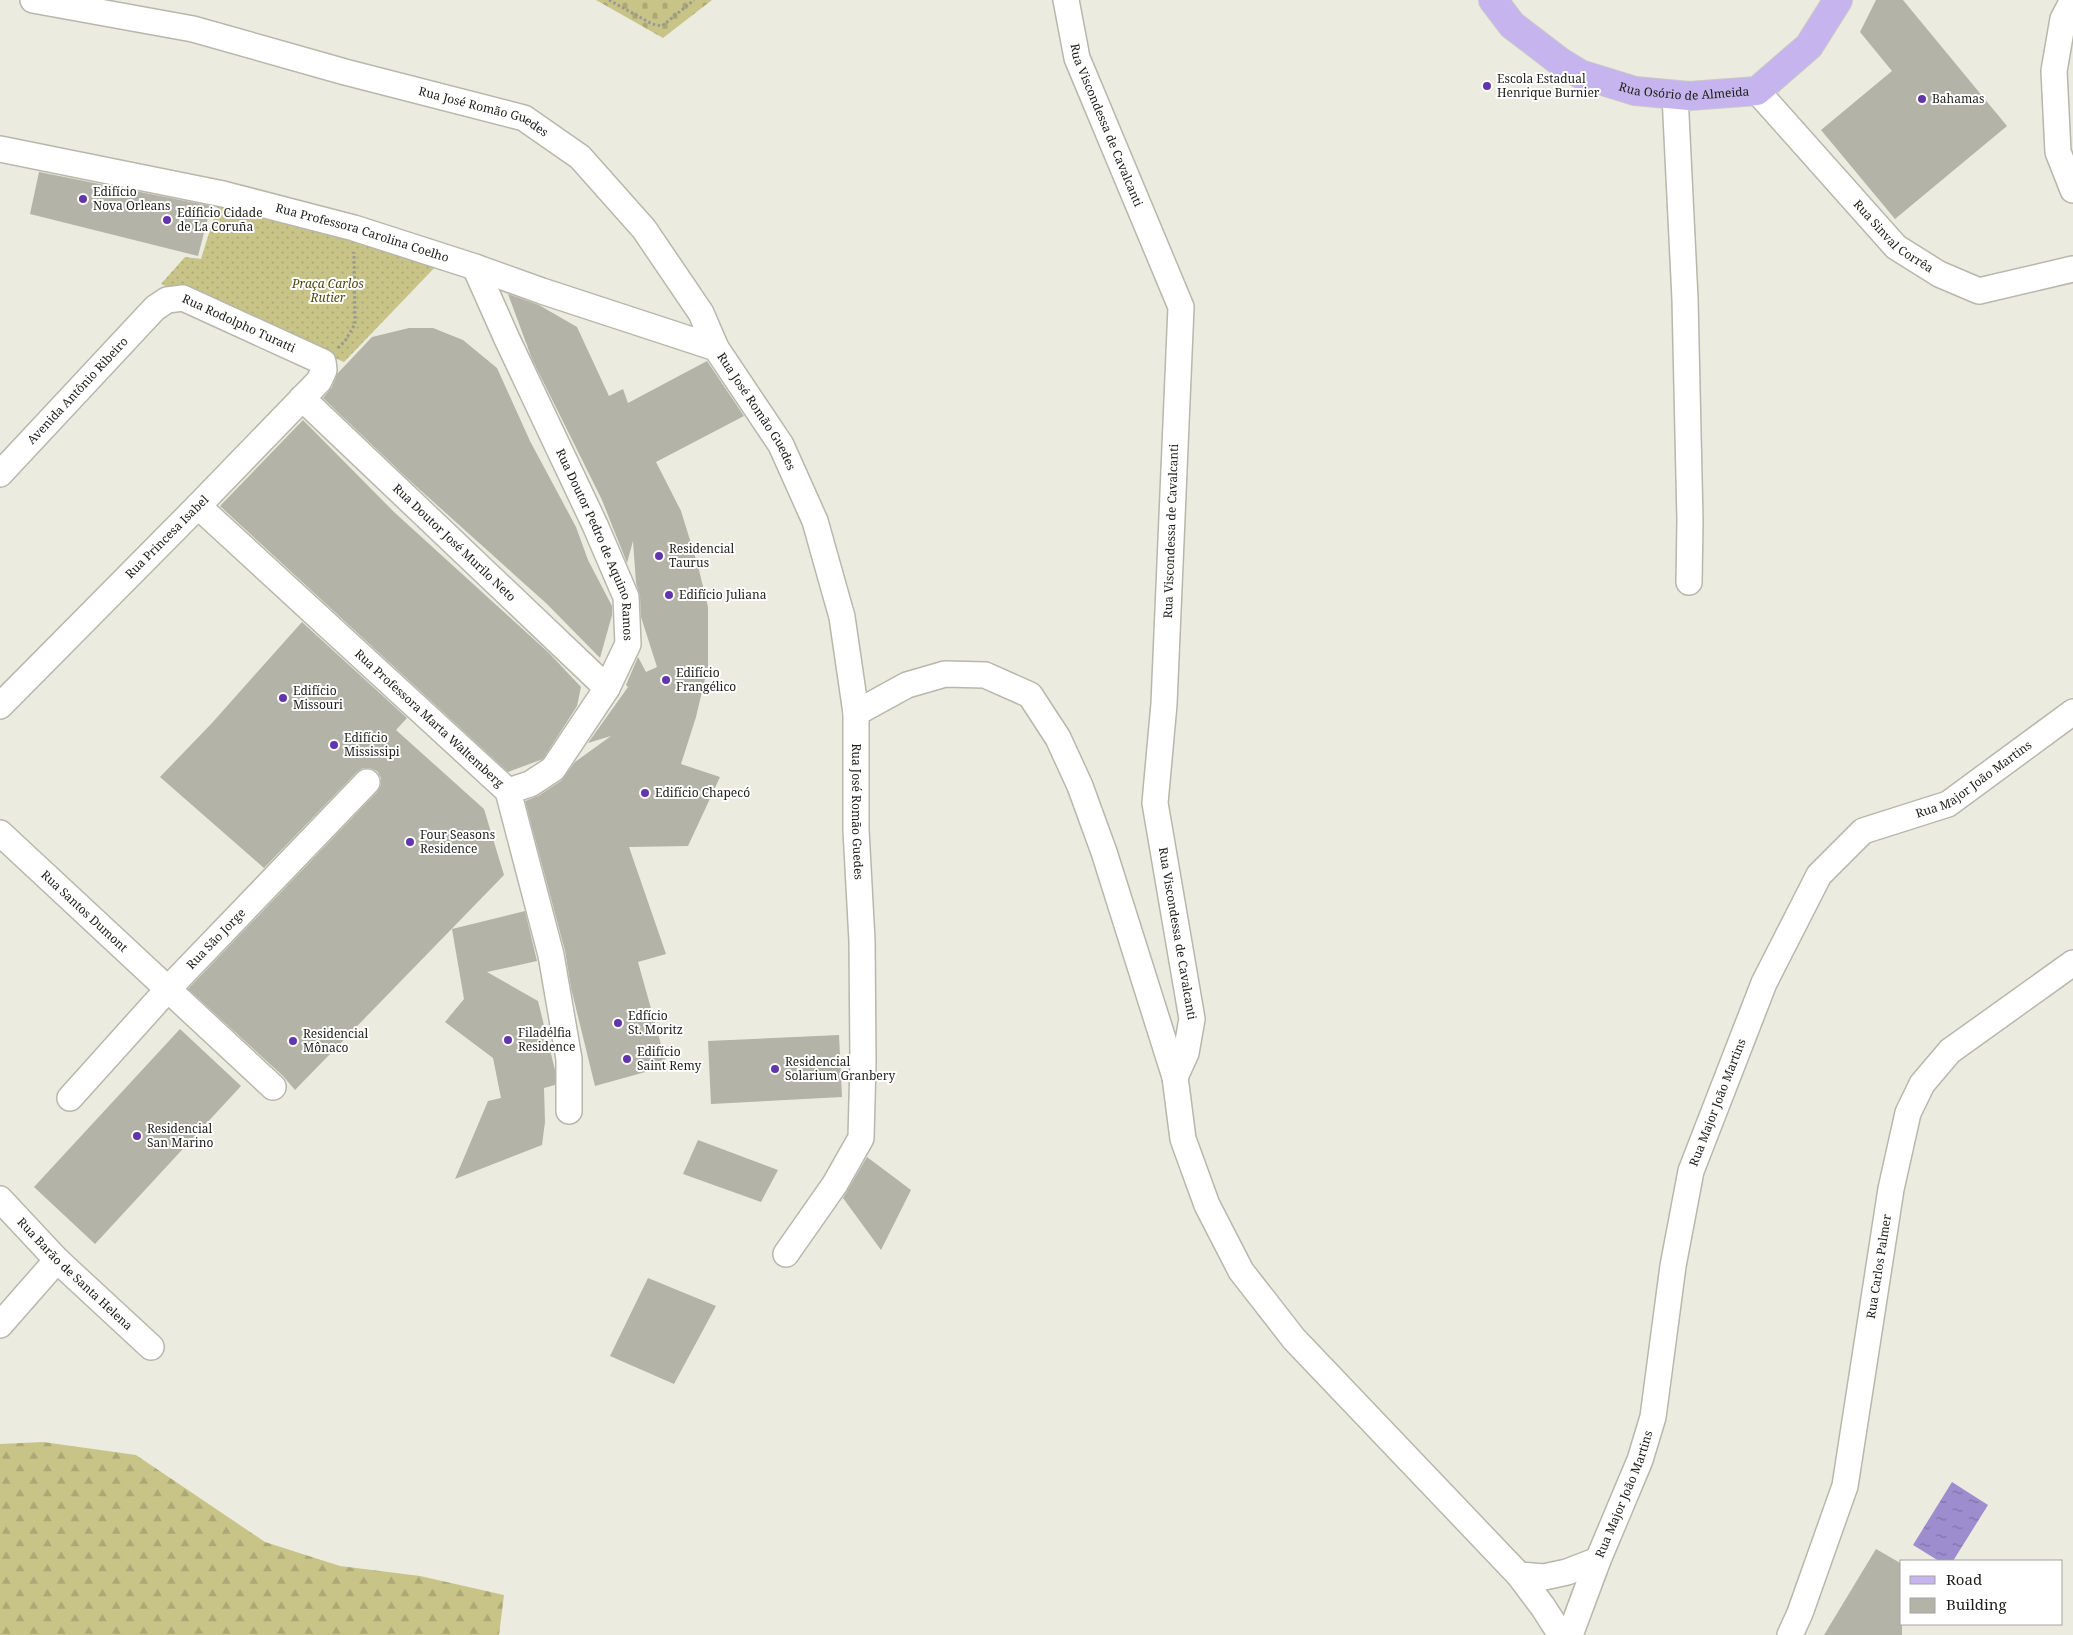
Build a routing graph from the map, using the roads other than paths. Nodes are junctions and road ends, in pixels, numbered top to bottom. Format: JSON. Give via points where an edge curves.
{"nodes":[{"id":1,"x":33,"y":0,"type":"edge"},
{"id":2,"x":1066,"y":0,"type":"edge"},
{"id":3,"x":1492,"y":0,"type":"edge"},
{"id":4,"x":1838,"y":0,"type":"edge"},
{"id":5,"x":2073,"y":0,"type":"edge"},
{"id":6,"x":1757,"y":91,"type":"junction"},
{"id":7,"x":1675,"y":95,"type":"junction"},
{"id":8,"x":0,"y":149,"type":"edge"},
{"id":9,"x":2073,"y":190,"type":"edge"},
{"id":10,"x":475,"y":266,"type":"junction"},
{"id":11,"x":2073,"y":269,"type":"edge"},
{"id":12,"x":155,"y":308,"type":"joint"},
{"id":13,"x":716,"y":348,"type":"junction"},
{"id":14,"x":323,"y":362,"type":"joint"},
{"id":15,"x":302,"y":398,"type":"junction"},
{"id":16,"x":0,"y":474,"type":"edge"},
{"id":17,"x":198,"y":506,"type":"junction"},
{"id":18,"x":1689,"y":582,"type":"dead end"},
{"id":19,"x":607,"y":688,"type":"junction"},
{"id":20,"x":0,"y":706,"type":"edge"},
{"id":21,"x":2073,"y":712,"type":"edge"},
{"id":22,"x":856,"y":713,"type":"junction"},
{"id":23,"x":367,"y":782,"type":"dead end"},
{"id":24,"x":508,"y":791,"type":"junction"},
{"id":25,"x":0,"y":833,"type":"edge"},
{"id":26,"x":2073,"y":963,"type":"edge"},
{"id":27,"x":168,"y":990,"type":"junction"},
{"id":28,"x":1176,"y":1077,"type":"junction"},
{"id":29,"x":273,"y":1087,"type":"dead end"},
{"id":30,"x":70,"y":1098,"type":"dead end"},
{"id":31,"x":569,"y":1111,"type":"dead end"},
{"id":32,"x":0,"y":1199,"type":"edge"},
{"id":33,"x":786,"y":1254,"type":"dead end"},
{"id":34,"x":57,"y":1260,"type":"junction"},
{"id":35,"x":0,"y":1325,"type":"edge"},
{"id":36,"x":151,"y":1347,"type":"dead end"},
{"id":37,"x":1598,"y":1560,"type":"junction"},
{"id":38,"x":1519,"y":1574,"type":"junction"},
{"id":39,"x":1561,"y":1635,"type":"edge"},
{"id":40,"x":1570,"y":1635,"type":"edge"},
{"id":41,"x":1790,"y":1635,"type":"edge"}],
"edges":[{"from":1,"to":13,"type":"street","name":"Rua José Romão Guedes","via":[[193,29],[524,118],[580,157],[644,229],[701,313]]},
{"from":2,"to":28,"type":"street","name":"Rua Viscondessa de Cavalcanti","via":[[1077,58],[1181,307],[1164,704],[1155,803],[1192,1019],[1186,1052]]},
{"from":3,"to":7,"type":"main road","name":"Rua Osório de Almeida","via":[[1512,25],[1580,74],[1635,91]]},
{"from":4,"to":6,"type":"main road","via":[[1809,46]]},
{"from":5,"to":9,"type":"street","via":[[2063,19],[2054,71],[2058,152]]},
{"from":6,"to":7,"type":"main road","name":"Rua Osório de Almeida"},
{"from":6,"to":11,"type":"street","name":"Rua Sinval Corrêa","via":[[1896,247],[1939,274],[1979,291]]},
{"from":7,"to":18,"type":"street","via":[[1685,299]]},
{"from":8,"to":10,"type":"street","name":"Rua Professora Carolina Coelho","via":[[222,194],[354,228]]},
{"from":10,"to":13,"type":"street","name":"Rua Professora Carolina Coelho"},
{"from":10,"to":19,"type":"street","name":"Rua Doutor Pedro de Aquino Ramos","via":[[626,598],[628,644]]},
{"from":12,"to":14,"type":"street","name":"Rua Rodolpho Turatti","via":[[167,300],[182,298]]},
{"from":12,"to":16,"type":"street","name":"Avenida Antônio Ribeiro"},
{"from":13,"to":22,"type":"street","name":"Rua José Romão Guedes","via":[[782,444],[815,521],[842,617]]},
{"from":14,"to":15,"type":"street","name":"Rua Princesa Isabel","via":[[324,370],[319,381]]},
{"from":15,"to":17,"type":"street","name":"Rua Princesa Isabel"},
{"from":15,"to":19,"type":"street","name":"Rua Doutor José Murilo Neto"},
{"from":17,"to":20,"type":"street","name":"Rua Princesa Isabel"},
{"from":17,"to":24,"type":"street","name":"Rua Professora Marta Waltemberg"},
{"from":19,"to":24,"type":"street","name":"Rua Doutor Pedro de Aquino Ramos","via":[[554,768],[530,784]]},
{"from":21,"to":37,"type":"street","name":"Rua Major João Martins","via":[[1948,804],[1863,831],[1819,875],[1764,983],[1691,1171],[1673,1266],[1653,1417],[1640,1460]]},
{"from":22,"to":28,"type":"street","via":[[907,685],[945,674],[985,675],[1030,696],[1058,738],[1080,786]]},
{"from":22,"to":33,"type":"street","name":"Rua José Romão Guedes","via":[[856,830],[862,988],[861,1138],[835,1184]]},
{"from":23,"to":27,"type":"street","name":"Rua São Jorge"},
{"from":24,"to":31,"type":"street","name":"Rua Professora Marta Waltemberg","via":[[552,955],[569,1059]]},
{"from":25,"to":27,"type":"street","name":"Rua Santos Dumont"},
{"from":26,"to":41,"type":"street","name":"Rua Carlos Palmer","via":[[1950,1051],[1922,1084],[1908,1113],[1888,1207],[1846,1486]]},
{"from":27,"to":29,"type":"street","name":"Rua Santos Dumont"},
{"from":27,"to":30,"type":"street","name":"Rua São Jorge"},
{"from":28,"to":38,"type":"street","via":[[1183,1139],[1207,1205],[1241,1271],[1294,1339]]},
{"from":32,"to":34,"type":"street","name":"Rua Barão de Santa Helena"},
{"from":34,"to":35,"type":"street"},
{"from":34,"to":36,"type":"street","name":"Rua Barão de Santa Helena"},
{"from":37,"to":38,"type":"street","via":[[1544,1577]]},
{"from":37,"to":40,"type":"street","name":"Rua Major João Martins"},
{"from":38,"to":39,"type":"street"}]}
